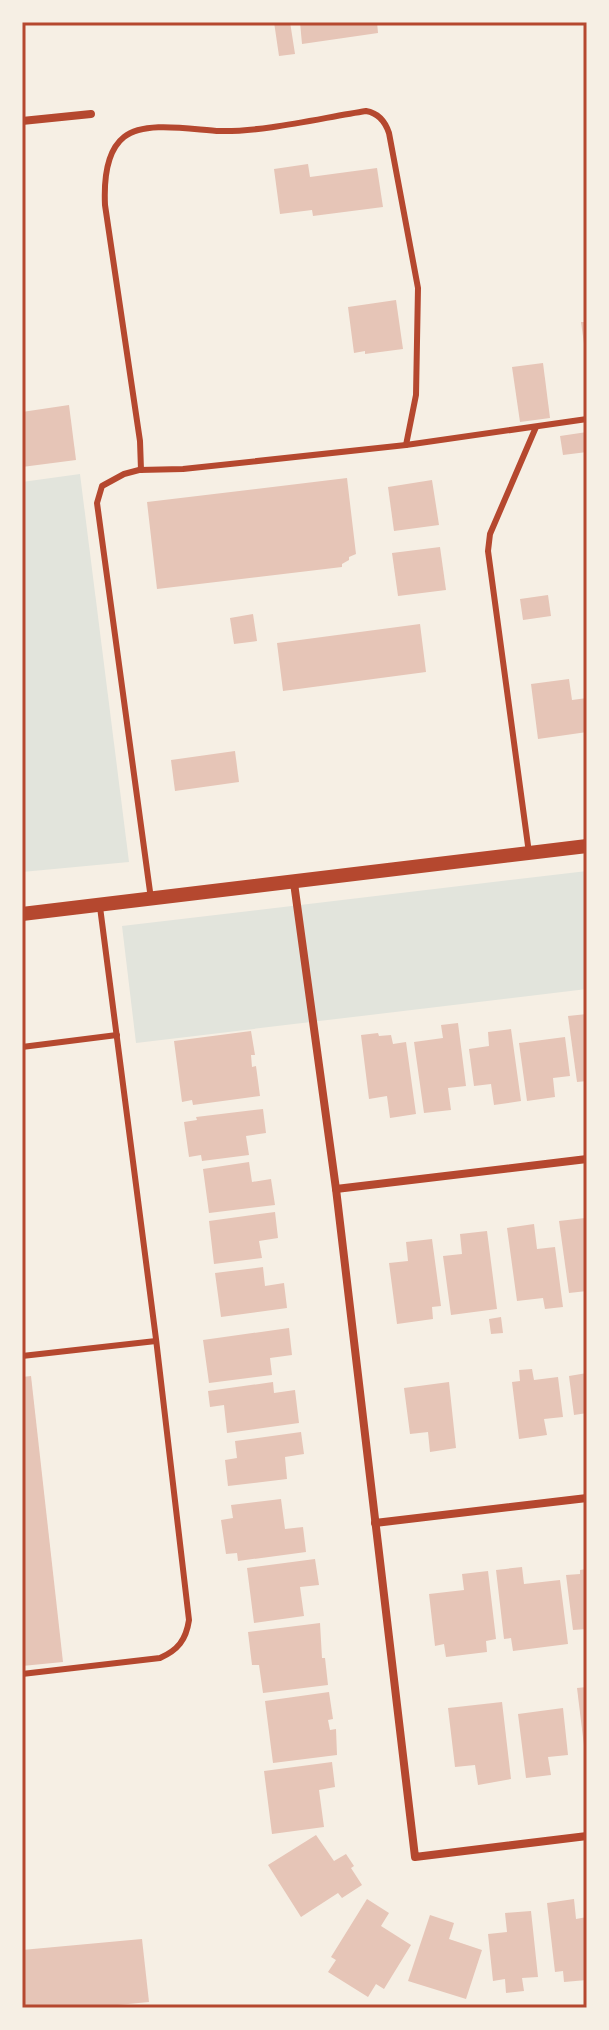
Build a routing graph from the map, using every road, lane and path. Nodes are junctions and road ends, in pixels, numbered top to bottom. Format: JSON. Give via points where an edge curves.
{"nodes":[{"id":1,"x":91,"y":114,"type":"dead end"},
{"id":2,"x":22,"y":121,"type":"edge"},
{"id":3,"x":587,"y":419,"type":"edge"},
{"id":4,"x":536,"y":427,"type":"junction"},
{"id":5,"x":406,"y":445,"type":"junction"},
{"id":6,"x":141,"y":470,"type":"junction"},
{"id":7,"x":587,"y":846,"type":"edge"},
{"id":8,"x":529,"y":853,"type":"junction"},
{"id":9,"x":294,"y":883,"type":"junction"},
{"id":10,"x":151,"y":899,"type":"junction"},
{"id":11,"x":100,"y":905,"type":"junction"},
{"id":12,"x":22,"y":914,"type":"edge"},
{"id":13,"x":117,"y":1035,"type":"junction"},
{"id":14,"x":22,"y":1047,"type":"edge"},
{"id":15,"x":587,"y":1159,"type":"edge"},
{"id":16,"x":336,"y":1189,"type":"junction"},
{"id":17,"x":156,"y":1341,"type":"junction"},
{"id":18,"x":22,"y":1356,"type":"edge"},
{"id":19,"x":587,"y":1498,"type":"edge"},
{"id":20,"x":375,"y":1523,"type":"junction"},
{"id":21,"x":22,"y":1674,"type":"edge"},
{"id":22,"x":587,"y":1836,"type":"edge"}],
"edges":[{"from":1,"to":2,"type":"street"},
{"from":3,"to":4,"type":"lane"},
{"from":4,"to":5,"type":"lane"},
{"from":4,"to":8,"type":"lane","via":[[490,534],[488,551]]},
{"from":5,"to":6,"type":"lane"},
{"from":5,"to":6,"type":"lane","via":[[416,395],[418,288],[383,119],[366,111],[232,131],[150,128],[127,134],[118,143],[104,184]]},
{"from":6,"to":10,"type":"lane","via":[[108,481],[97,503]]},
{"from":7,"to":8,"type":"street"},
{"from":8,"to":9,"type":"street"},
{"from":9,"to":10,"type":"street"},
{"from":9,"to":16,"type":"street"},
{"from":10,"to":11,"type":"street"},
{"from":11,"to":12,"type":"street"},
{"from":11,"to":13,"type":"lane"},
{"from":13,"to":14,"type":"lane"},
{"from":13,"to":17,"type":"lane"},
{"from":15,"to":16,"type":"street"},
{"from":16,"to":20,"type":"street"},
{"from":17,"to":18,"type":"lane"},
{"from":17,"to":21,"type":"lane","via":[[187,1633],[172,1653],[160,1658]]},
{"from":19,"to":20,"type":"street"},
{"from":20,"to":22,"type":"street","via":[[415,1857]]}]}
